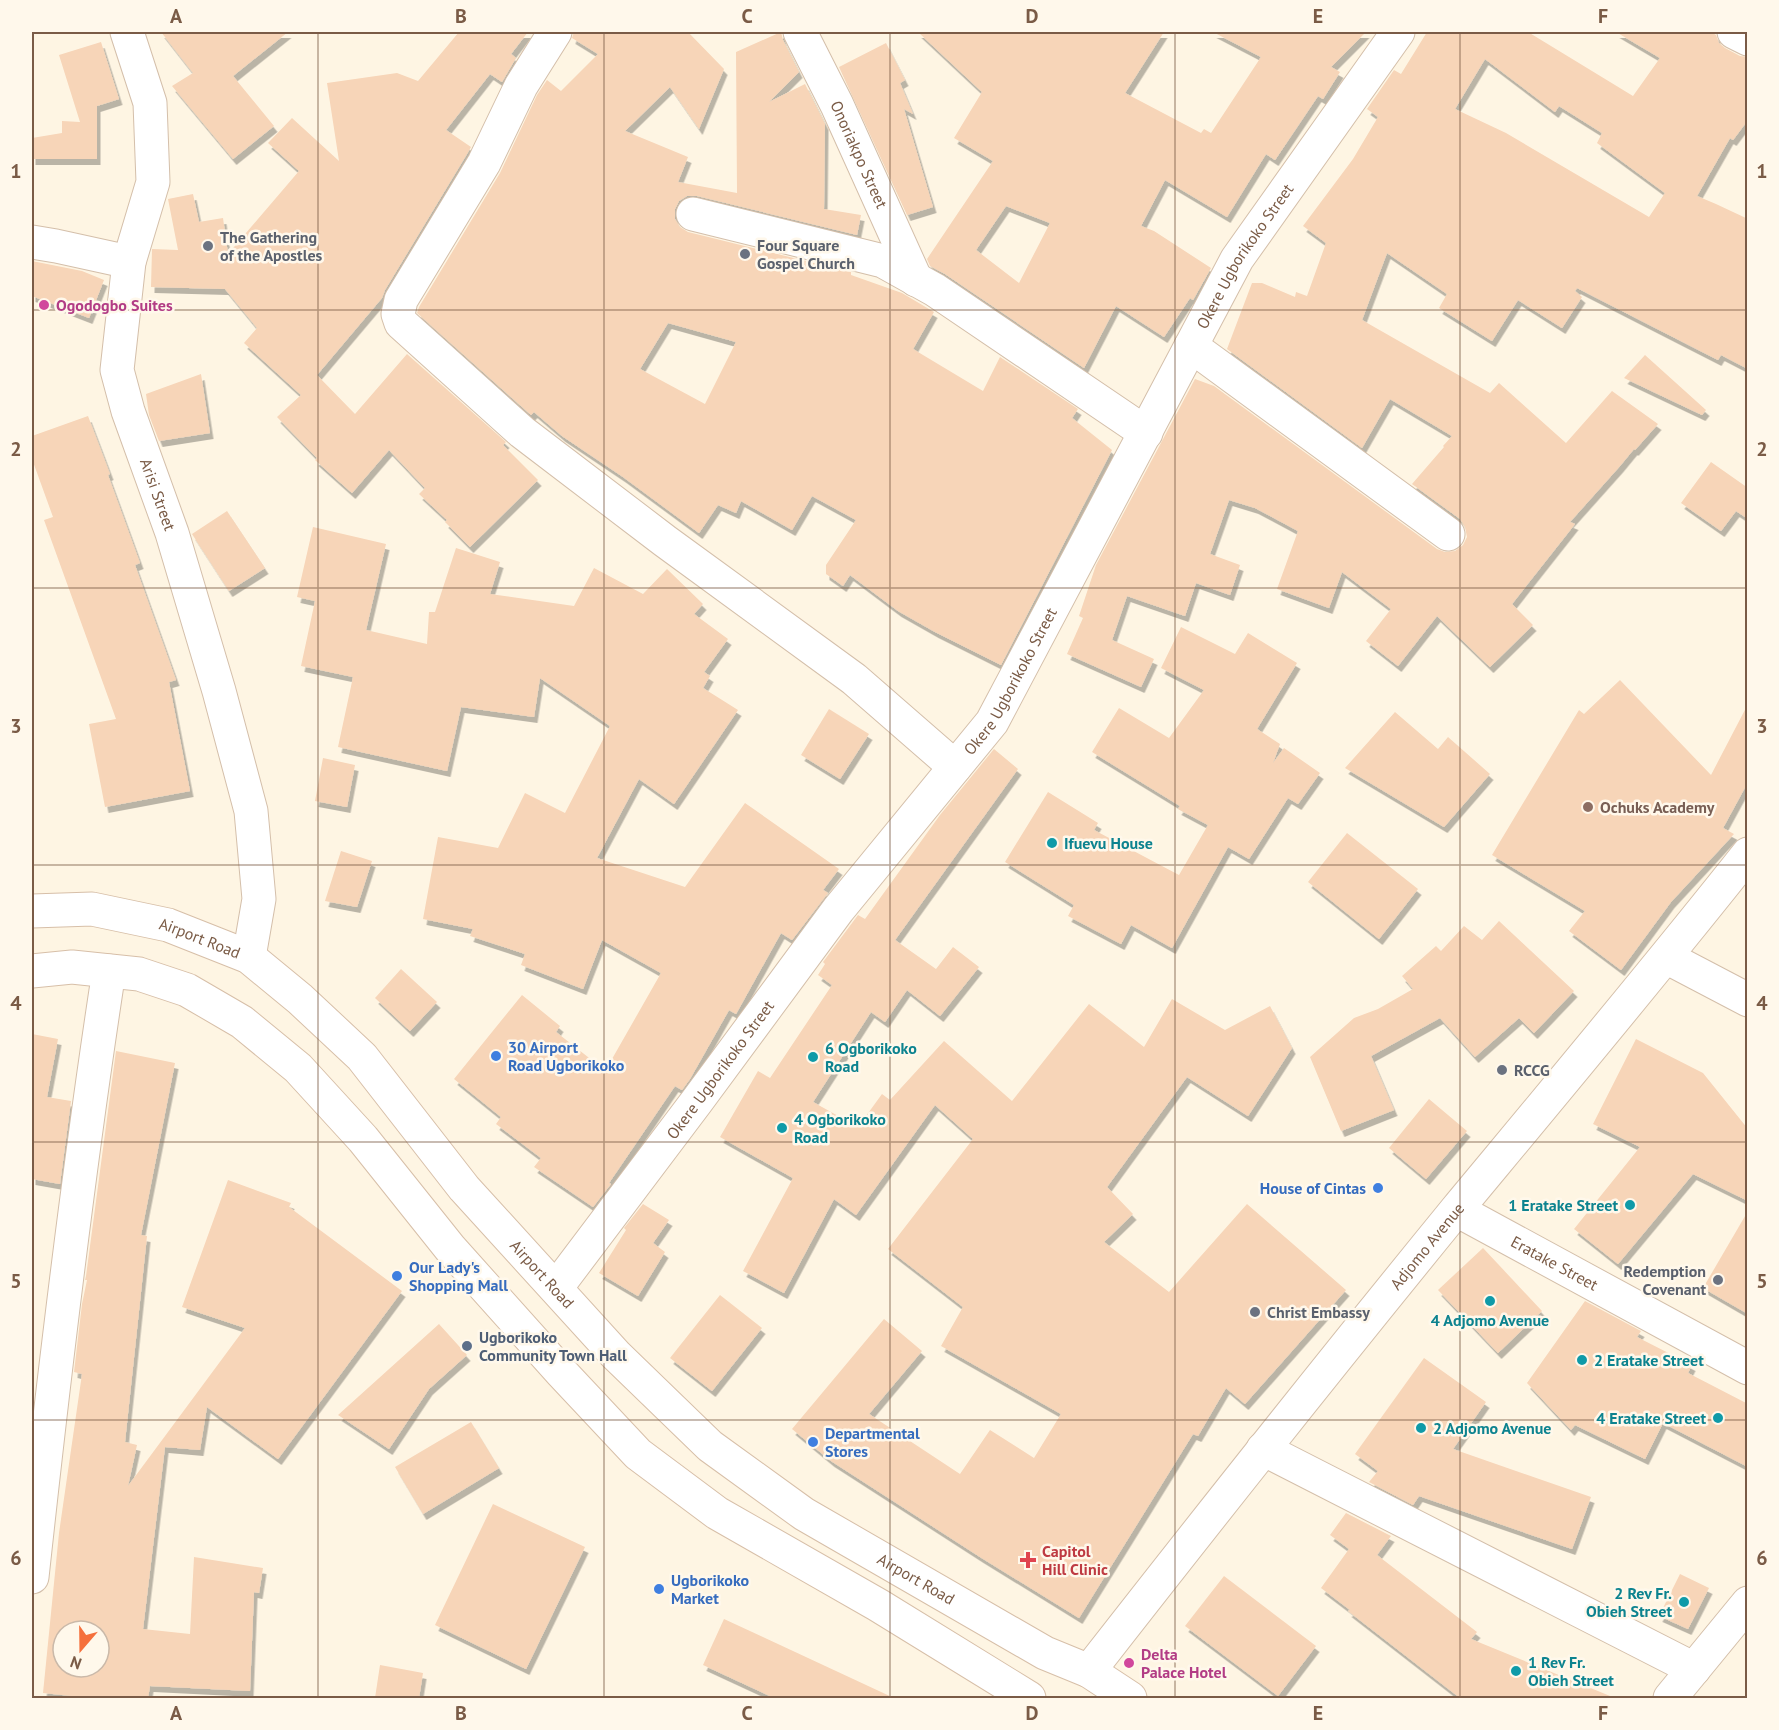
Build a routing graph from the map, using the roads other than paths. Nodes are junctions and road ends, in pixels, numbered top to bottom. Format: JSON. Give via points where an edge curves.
{"nodes":[{"id":1,"x":127,"y":32,"type":"edge"},
{"id":2,"x":555,"y":32,"type":"edge"},
{"id":3,"x":800,"y":32,"type":"edge"},
{"id":4,"x":1398,"y":32,"type":"edge"},
{"id":5,"x":1734,"y":32,"type":"edge"},
{"id":6,"x":1748,"y":39,"type":"edge"},
{"id":7,"x":693,"y":214,"type":"dead end"},
{"id":8,"x":32,"y":242,"type":"edge"},
{"id":9,"x":129,"y":262,"type":"junction"},
{"id":10,"x":916,"y":280,"type":"junction"},
{"id":11,"x":1191,"y":346,"type":"junction"},
{"id":12,"x":1146,"y":433,"type":"junction"},
{"id":13,"x":1448,"y":534,"type":"dead end"},
{"id":14,"x":955,"y":767,"type":"junction"},
{"id":15,"x":1748,"y":854,"type":"edge"},
{"id":16,"x":32,"y":911,"type":"edge"},
{"id":17,"x":249,"y":957,"type":"junction"},
{"id":18,"x":1666,"y":957,"type":"junction"},
{"id":19,"x":32,"y":971,"type":"edge"},
{"id":20,"x":109,"y":971,"type":"junction"},
{"id":21,"x":1748,"y":1000,"type":"edge"},
{"id":22,"x":1456,"y":1210,"type":"junction"},
{"id":23,"x":556,"y":1288,"type":"junction"},
{"id":24,"x":1748,"y":1368,"type":"edge"},
{"id":25,"x":1263,"y":1449,"type":"junction"},
{"id":26,"x":32,"y":1577,"type":"edge"},
{"id":27,"x":1748,"y":1603,"type":"edge"},
{"id":28,"x":1694,"y":1669,"type":"junction"},
{"id":29,"x":1089,"y":1671,"type":"junction"},
{"id":30,"x":1029,"y":1698,"type":"edge"},
{"id":31,"x":1130,"y":1698,"type":"edge"},
{"id":32,"x":1670,"y":1698,"type":"edge"}],
"edges":[{"from":1,"to":9,"type":"street","name":"Arisi Street","via":[[150,103],[153,182]]},
{"from":2,"to":14,"type":"street","via":[[521,86],[484,164],[401,300],[401,323],[522,432],[854,679]]},
{"from":3,"to":10,"type":"street","name":"Onoriakpo Street"},
{"from":4,"to":11,"type":"street","name":"Okere Ugborikoko Street","via":[[1237,259]]},
{"from":5,"to":6,"type":"street"},
{"from":7,"to":10,"type":"street","via":[[883,261]]},
{"from":8,"to":9,"type":"street"},
{"from":9,"to":17,"type":"street","name":"Arisi Street","via":[[117,370],[172,533],[251,812],[260,899]]},
{"from":10,"to":12,"type":"street"},
{"from":11,"to":12,"type":"street","name":"Okere Ugborikoko Street"},
{"from":11,"to":13,"type":"street"},
{"from":12,"to":14,"type":"street","name":"Okere Ugborikoko Street","via":[[992,722]]},
{"from":14,"to":23,"type":"street","name":"Okere Ugborikoko Street","via":[[838,910]]},
{"from":15,"to":18,"type":"street","name":"Adjomo Avenue"},
{"from":16,"to":17,"type":"street","name":"Airport Road","via":[[92,909],[168,925]]},
{"from":17,"to":23,"type":"street","name":"Airport Road","via":[[362,1057],[464,1188]]},
{"from":18,"to":21,"type":"street"},
{"from":18,"to":22,"type":"street","name":"Adjomo Avenue"},
{"from":19,"to":20,"type":"street","via":[[72,967]]},
{"from":20,"to":26,"type":"street","via":[[66,1273]]},
{"from":20,"to":30,"type":"street","via":[[139,974],[187,990],[242,1022],[298,1068],[363,1138],[450,1248],[638,1454],[717,1513]]},
{"from":22,"to":24,"type":"street","name":"Eratake Street"},
{"from":22,"to":25,"type":"street","name":"Adjomo Avenue"},
{"from":23,"to":29,"type":"street","name":"Airport Road","via":[[616,1355],[710,1446],[804,1514],[1045,1653]]},
{"from":25,"to":28,"type":"street"},
{"from":25,"to":29,"type":"street","name":"Adjomo Avenue"},
{"from":27,"to":28,"type":"street"},
{"from":28,"to":32,"type":"street"},
{"from":29,"to":31,"type":"street","name":"Airport Road"}]}
